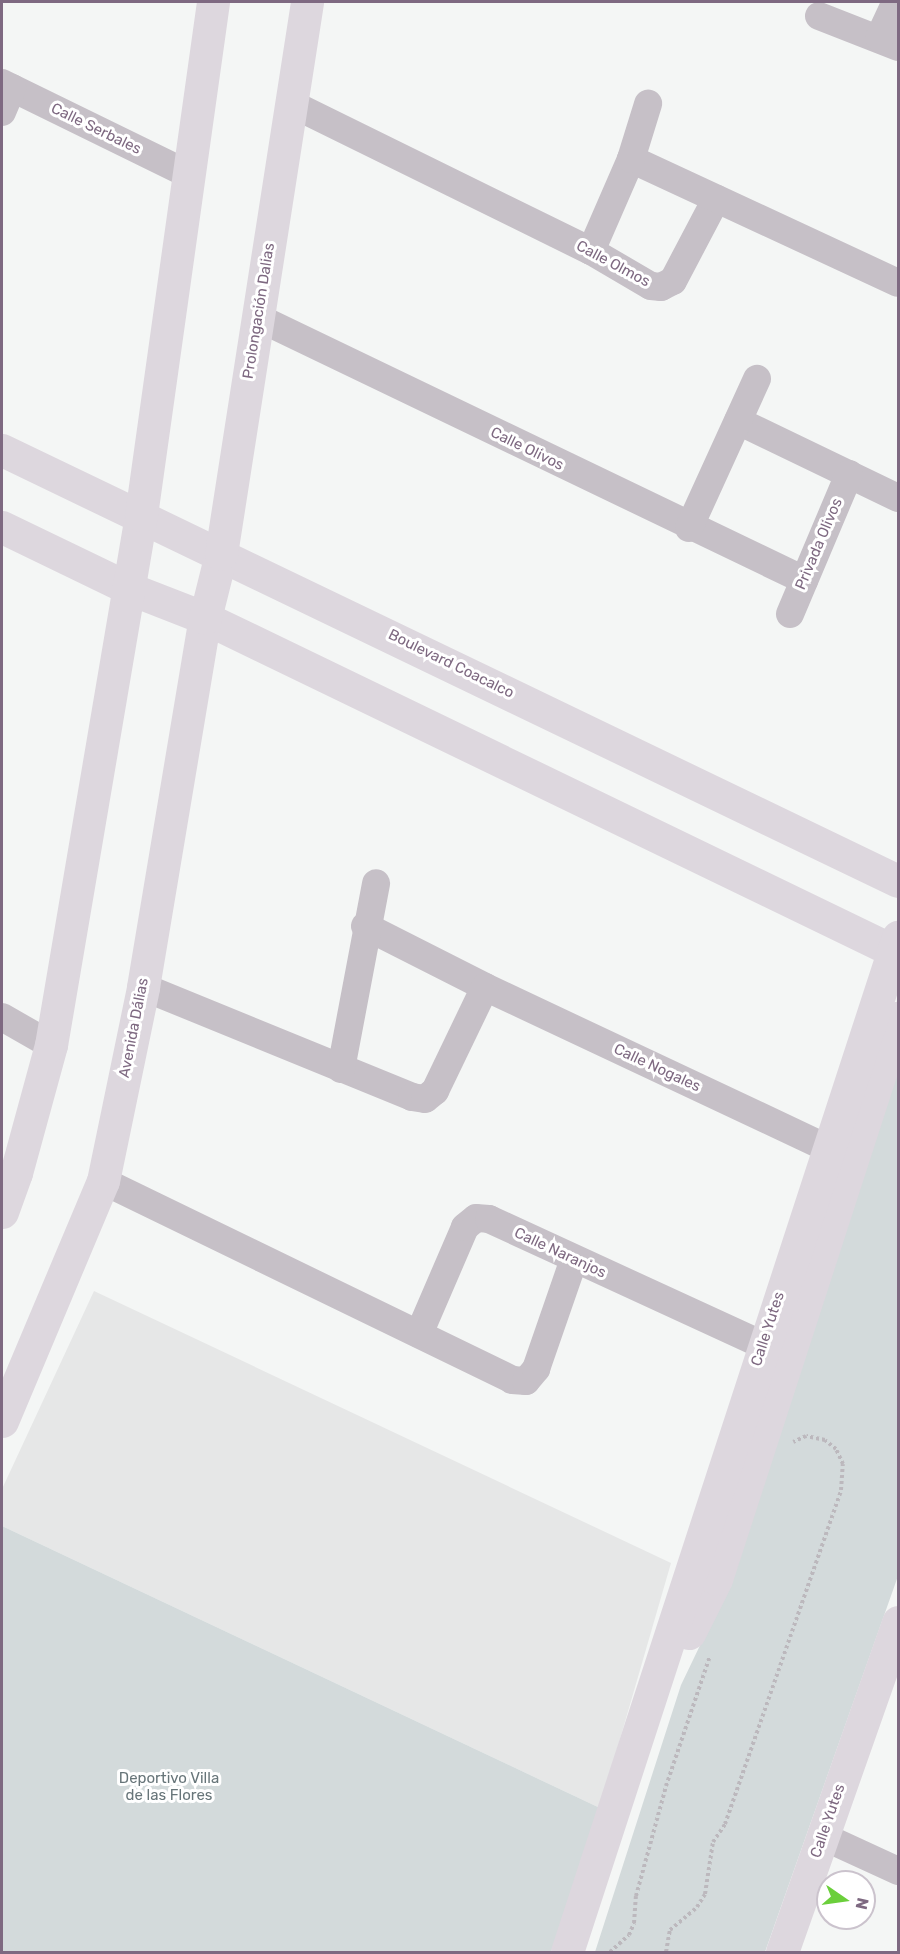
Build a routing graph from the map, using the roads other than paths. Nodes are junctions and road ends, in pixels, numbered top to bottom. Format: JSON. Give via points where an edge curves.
{"nodes":[{"id":1,"x":213,"y":2,"type":"edge"},
{"id":2,"x":307,"y":2,"type":"edge"},
{"id":3,"x":896,"y":2,"type":"edge"},
{"id":4,"x":819,"y":16,"type":"dead end"},
{"id":5,"x":889,"y":43,"type":"edge"},
{"id":6,"x":5,"y":94,"type":"edge"},
{"id":7,"x":290,"y":104,"type":"junction"},
{"id":8,"x":648,"y":104,"type":"dead end"},
{"id":9,"x":631,"y":159,"type":"junction"},
{"id":10,"x":190,"y":175,"type":"junction"},
{"id":11,"x":716,"y":199,"type":"junction"},
{"id":12,"x":591,"y":251,"type":"junction"},
{"id":13,"x":898,"y":283,"type":"edge"},
{"id":14,"x":259,"y":318,"type":"junction"},
{"id":15,"x":757,"y":380,"type":"dead end"},
{"id":16,"x":738,"y":422,"type":"junction"},
{"id":17,"x":2,"y":450,"type":"edge"},
{"id":18,"x":849,"y":474,"type":"junction"},
{"id":19,"x":898,"y":498,"type":"edge"},
{"id":20,"x":141,"y":515,"type":"junction"},
{"id":21,"x":2,"y":527,"type":"edge"},
{"id":22,"x":689,"y":528,"type":"junction"},
{"id":23,"x":221,"y":554,"type":"junction"},
{"id":24,"x":804,"y":580,"type":"junction"},
{"id":25,"x":128,"y":588,"type":"junction"},
{"id":26,"x":789,"y":614,"type":"dead end"},
{"id":27,"x":205,"y":618,"type":"junction"},
{"id":28,"x":898,"y":881,"type":"edge"},
{"id":29,"x":376,"y":883,"type":"dead end"},
{"id":30,"x":365,"y":926,"type":"junction"},
{"id":31,"x":897,"y":947,"type":"edge"},
{"id":32,"x":143,"y":987,"type":"junction"},
{"id":33,"x":485,"y":987,"type":"junction"},
{"id":34,"x":2,"y":1017,"type":"edge"},
{"id":35,"x":898,"y":1018,"type":"edge"},
{"id":36,"x":51,"y":1045,"type":"junction"},
{"id":37,"x":341,"y":1069,"type":"junction"},
{"id":38,"x":829,"y":1149,"type":"junction"},
{"id":39,"x":103,"y":1181,"type":"junction"},
{"id":40,"x":2,"y":1212,"type":"edge"},
{"id":41,"x":574,"y":1259,"type":"junction"},
{"id":42,"x":418,"y":1334,"type":"junction"},
{"id":43,"x":763,"y":1345,"type":"junction"},
{"id":44,"x":2,"y":1421,"type":"edge"},
{"id":45,"x":896,"y":1636,"type":"edge"},
{"id":46,"x":644,"y":1723,"type":"junction"},
{"id":47,"x":822,"y":1836,"type":"junction"},
{"id":48,"x":898,"y":1871,"type":"edge"},
{"id":49,"x":567,"y":1953,"type":"edge"},
{"id":50,"x":782,"y":1953,"type":"edge"}],
"edges":[{"from":1,"to":10,"type":"main road"},
{"from":2,"to":7,"type":"main road","name":"Prolongación Dalias"},
{"from":3,"to":5,"type":"street"},
{"from":4,"to":5,"type":"street"},
{"from":6,"to":10,"type":"street","name":"Calle Serbales"},
{"from":7,"to":12,"type":"street","name":"Calle Olmos"},
{"from":7,"to":14,"type":"main road","name":"Prolongación Dalias"},
{"from":8,"to":9,"type":"street"},
{"from":9,"to":11,"type":"street"},
{"from":9,"to":12,"type":"street"},
{"from":10,"to":20,"type":"main road"},
{"from":11,"to":12,"type":"street","name":"Calle Olmos","via":[[673,280],[661,286],[651,286]]},
{"from":11,"to":13,"type":"street"},
{"from":14,"to":22,"type":"street","name":"Calle Olivos"},
{"from":14,"to":23,"type":"main road","name":"Prolongación Dalias"},
{"from":15,"to":16,"type":"street"},
{"from":16,"to":18,"type":"street"},
{"from":16,"to":22,"type":"street"},
{"from":17,"to":20,"type":"main road","name":"Boulevard Coacalco"},
{"from":18,"to":19,"type":"street"},
{"from":18,"to":24,"type":"street","name":"Privada Olivos"},
{"from":20,"to":23,"type":"main road","name":"Boulevard Coacalco"},
{"from":20,"to":25,"type":"main road"},
{"from":21,"to":25,"type":"main road"},
{"from":22,"to":24,"type":"street","name":"Calle Olivos"},
{"from":23,"to":27,"type":"main road","name":"Prolongación Dalias"},
{"from":23,"to":28,"type":"main road","name":"Boulevard Coacalco"},
{"from":24,"to":26,"type":"street","name":"Privada Olivos"},
{"from":25,"to":27,"type":"main road"},
{"from":25,"to":36,"type":"main road"},
{"from":27,"to":31,"type":"main road"},
{"from":27,"to":32,"type":"main road","name":"Avenida Dálias"},
{"from":29,"to":30,"type":"street"},
{"from":30,"to":33,"type":"street","name":"Calle Nogales"},
{"from":30,"to":37,"type":"street"},
{"from":31,"to":38,"type":"main road","name":"Calle Yutes"},
{"from":32,"to":37,"type":"street"},
{"from":32,"to":39,"type":"main road","name":"Avenida Dálias"},
{"from":33,"to":37,"type":"street","via":[[435,1091],[425,1099],[412,1098]]},
{"from":33,"to":38,"type":"street","name":"Calle Nogales"},
{"from":34,"to":36,"type":"street"},
{"from":35,"to":46,"type":"main road","name":"Calle Yutes","via":[[716,1579]]},
{"from":36,"to":40,"type":"main road"},
{"from":38,"to":43,"type":"main road","name":"Calle Yutes"},
{"from":39,"to":42,"type":"street"},
{"from":39,"to":44,"type":"main road","name":"Avenida Dálias"},
{"from":41,"to":42,"type":"street","name":"Calle Naranjos","via":[[489,1220],[476,1218],[465,1227]]},
{"from":41,"to":42,"type":"street","via":[[536,1369],[526,1381],[512,1380]]},
{"from":41,"to":43,"type":"street","name":"Calle Naranjos"},
{"from":43,"to":46,"type":"main road","name":"Calle Yutes"},
{"from":45,"to":47,"type":"main road","name":"Calle Yutes"},
{"from":46,"to":49,"type":"main road","name":"Calle Yutes"},
{"from":47,"to":48,"type":"street"},
{"from":47,"to":50,"type":"main road","name":"Calle Yutes"}]}
